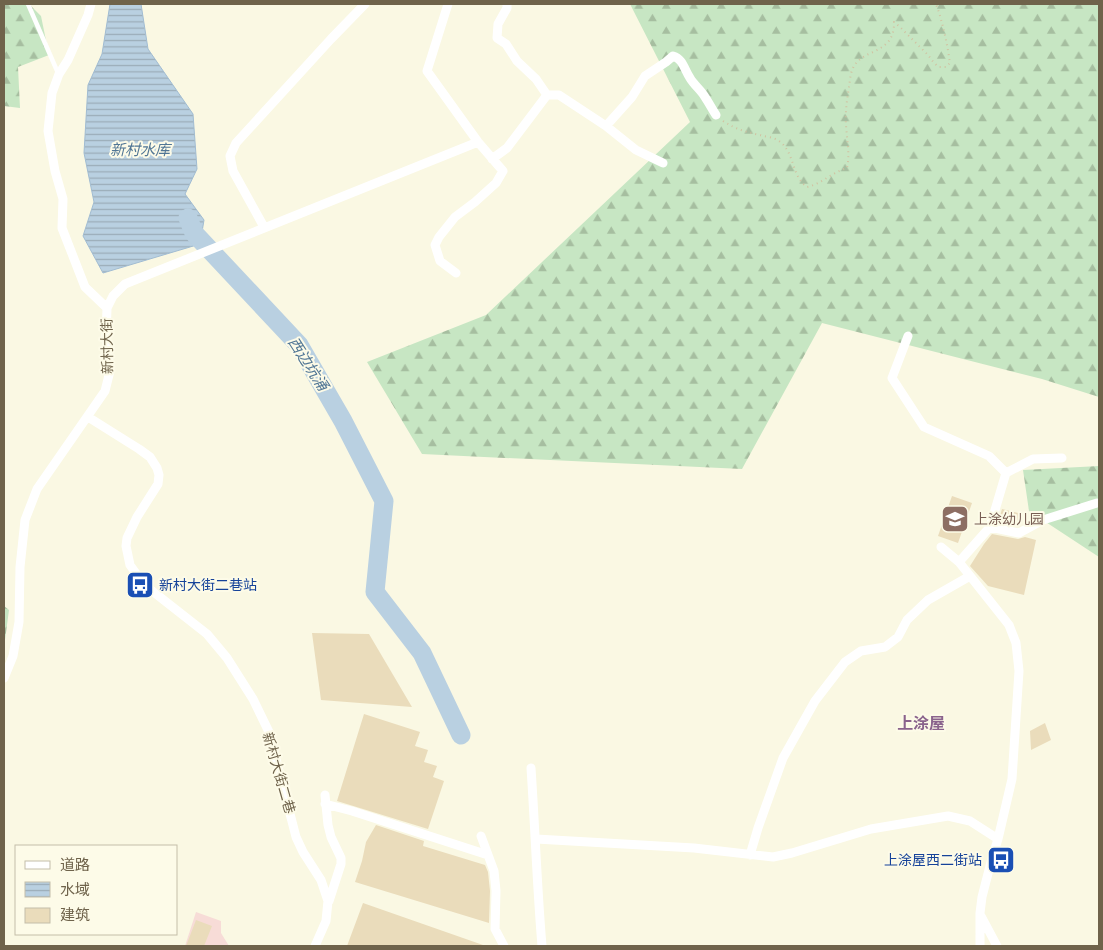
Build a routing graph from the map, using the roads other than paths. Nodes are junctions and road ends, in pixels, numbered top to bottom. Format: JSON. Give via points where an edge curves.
{"nodes":[{"id":1,"x":28,"y":4,"type":"edge"},
{"id":2,"x":91,"y":4,"type":"edge"},
{"id":3,"x":365,"y":4,"type":"edge"},
{"id":4,"x":448,"y":4,"type":"edge"},
{"id":5,"x":507,"y":4,"type":"edge"},
{"id":6,"x":58,"y":74,"type":"junction"},
{"id":7,"x":547,"y":94,"type":"junction"},
{"id":8,"x":716,"y":115,"type":"road end"},
{"id":9,"x":606,"y":126,"type":"junction"},
{"id":10,"x":478,"y":142,"type":"junction"},
{"id":11,"x":492,"y":159,"type":"junction"},
{"id":12,"x":663,"y":163,"type":"dead end"},
{"id":13,"x":264,"y":227,"type":"junction"},
{"id":14,"x":456,"y":273,"type":"dead end"},
{"id":15,"x":107,"y":308,"type":"junction"},
{"id":16,"x":908,"y":336,"type":"dead end"},
{"id":17,"x":88,"y":416,"type":"junction"},
{"id":18,"x":1062,"y":458,"type":"dead end"},
{"id":19,"x":1006,"y":473,"type":"junction"},
{"id":20,"x":1097,"y":503,"type":"dead end"},
{"id":21,"x":990,"y":528,"type":"junction"},
{"id":22,"x":940,"y":547,"type":"dead end"},
{"id":23,"x":959,"y":562,"type":"junction"},
{"id":24,"x":970,"y":576,"type":"junction"},
{"id":25,"x":4,"y":678,"type":"edge"},
{"id":26,"x":531,"y":768,"type":"dead end"},
{"id":27,"x":481,"y":836,"type":"dead end"},
{"id":28,"x":536,"y":839,"type":"junction"},
{"id":29,"x":998,"y":839,"type":"junction"},
{"id":30,"x":750,"y":855,"type":"junction"},
{"id":31,"x":488,"y":856,"type":"junction"},
{"id":32,"x":328,"y":901,"type":"junction"},
{"id":33,"x":980,"y":913,"type":"junction"},
{"id":34,"x":315,"y":946,"type":"edge"},
{"id":35,"x":504,"y":946,"type":"edge"},
{"id":36,"x":542,"y":946,"type":"edge"},
{"id":37,"x":980,"y":946,"type":"edge"},
{"id":38,"x":997,"y":946,"type":"edge"}],
"edges":[{"from":1,"to":6,"type":"lane"},
{"from":2,"to":6,"type":"street","via":[[68,60]]},
{"from":3,"to":13,"type":"street","via":[[236,143],[230,156],[233,171]]},
{"from":4,"to":10,"type":"street","via":[[428,71]]},
{"from":5,"to":7,"type":"street","via":[[498,24],[497,38],[506,44]]},
{"from":6,"to":15,"type":"street","via":[[52,93],[48,131],[63,199],[62,228],[85,288]]},
{"from":7,"to":9,"type":"street","via":[[559,95]]},
{"from":7,"to":11,"type":"street","via":[[507,148]]},
{"from":8,"to":9,"type":"street","via":[[682,62],[673,56],[645,76],[632,97]]},
{"from":9,"to":12,"type":"street","via":[[636,150]]},
{"from":10,"to":11,"type":"street"},
{"from":10,"to":13,"type":"street","name":"新村大街"},
{"from":11,"to":14,"type":"street","via":[[503,171],[496,183],[455,216],[435,246],[440,262]]},
{"from":13,"to":15,"type":"street","name":"新村大街","via":[[125,284]]},
{"from":15,"to":17,"type":"street","name":"新村大街","via":[[110,371],[105,391]]},
{"from":16,"to":19,"type":"street","via":[[892,378],[924,427],[989,456]]},
{"from":17,"to":25,"type":"street","name":"新村大街","via":[[37,489],[25,520],[19,622],[13,656]]},
{"from":17,"to":32,"type":"street","name":"新村大街二巷","via":[[150,457],[157,468],[158,484],[136,517],[127,538],[130,565],[151,590],[207,634],[253,698],[269,732],[296,836],[321,880]]},
{"from":18,"to":19,"type":"street","via":[[1033,458]]},
{"from":19,"to":21,"type":"street"},
{"from":20,"to":21,"type":"street","via":[[1043,520],[1019,533]]},
{"from":21,"to":23,"type":"street"},
{"from":22,"to":23,"type":"street"},
{"from":23,"to":24,"type":"street"},
{"from":24,"to":29,"type":"street","via":[[1010,625],[1016,643],[1019,672],[1012,779]]},
{"from":24,"to":30,"type":"street","via":[[928,600],[907,620],[898,637],[885,647],[861,651],[845,662],[815,701],[783,758]]},
{"from":26,"to":28,"type":"street"},
{"from":27,"to":31,"type":"street"},
{"from":28,"to":30,"type":"street","via":[[694,848]]},
{"from":28,"to":36,"type":"street"},
{"from":29,"to":30,"type":"street","via":[[970,821],[948,816],[871,830],[773,857]]},
{"from":29,"to":33,"type":"street"},
{"from":31,"to":32,"type":"street","via":[[325,799],[328,825],[341,858]]},
{"from":31,"to":35,"type":"street","via":[[495,879],[495,929]]},
{"from":32,"to":34,"type":"street","name":"新村大街二巷","via":[[326,921]]},
{"from":33,"to":37,"type":"street"},
{"from":33,"to":38,"type":"street"}]}
